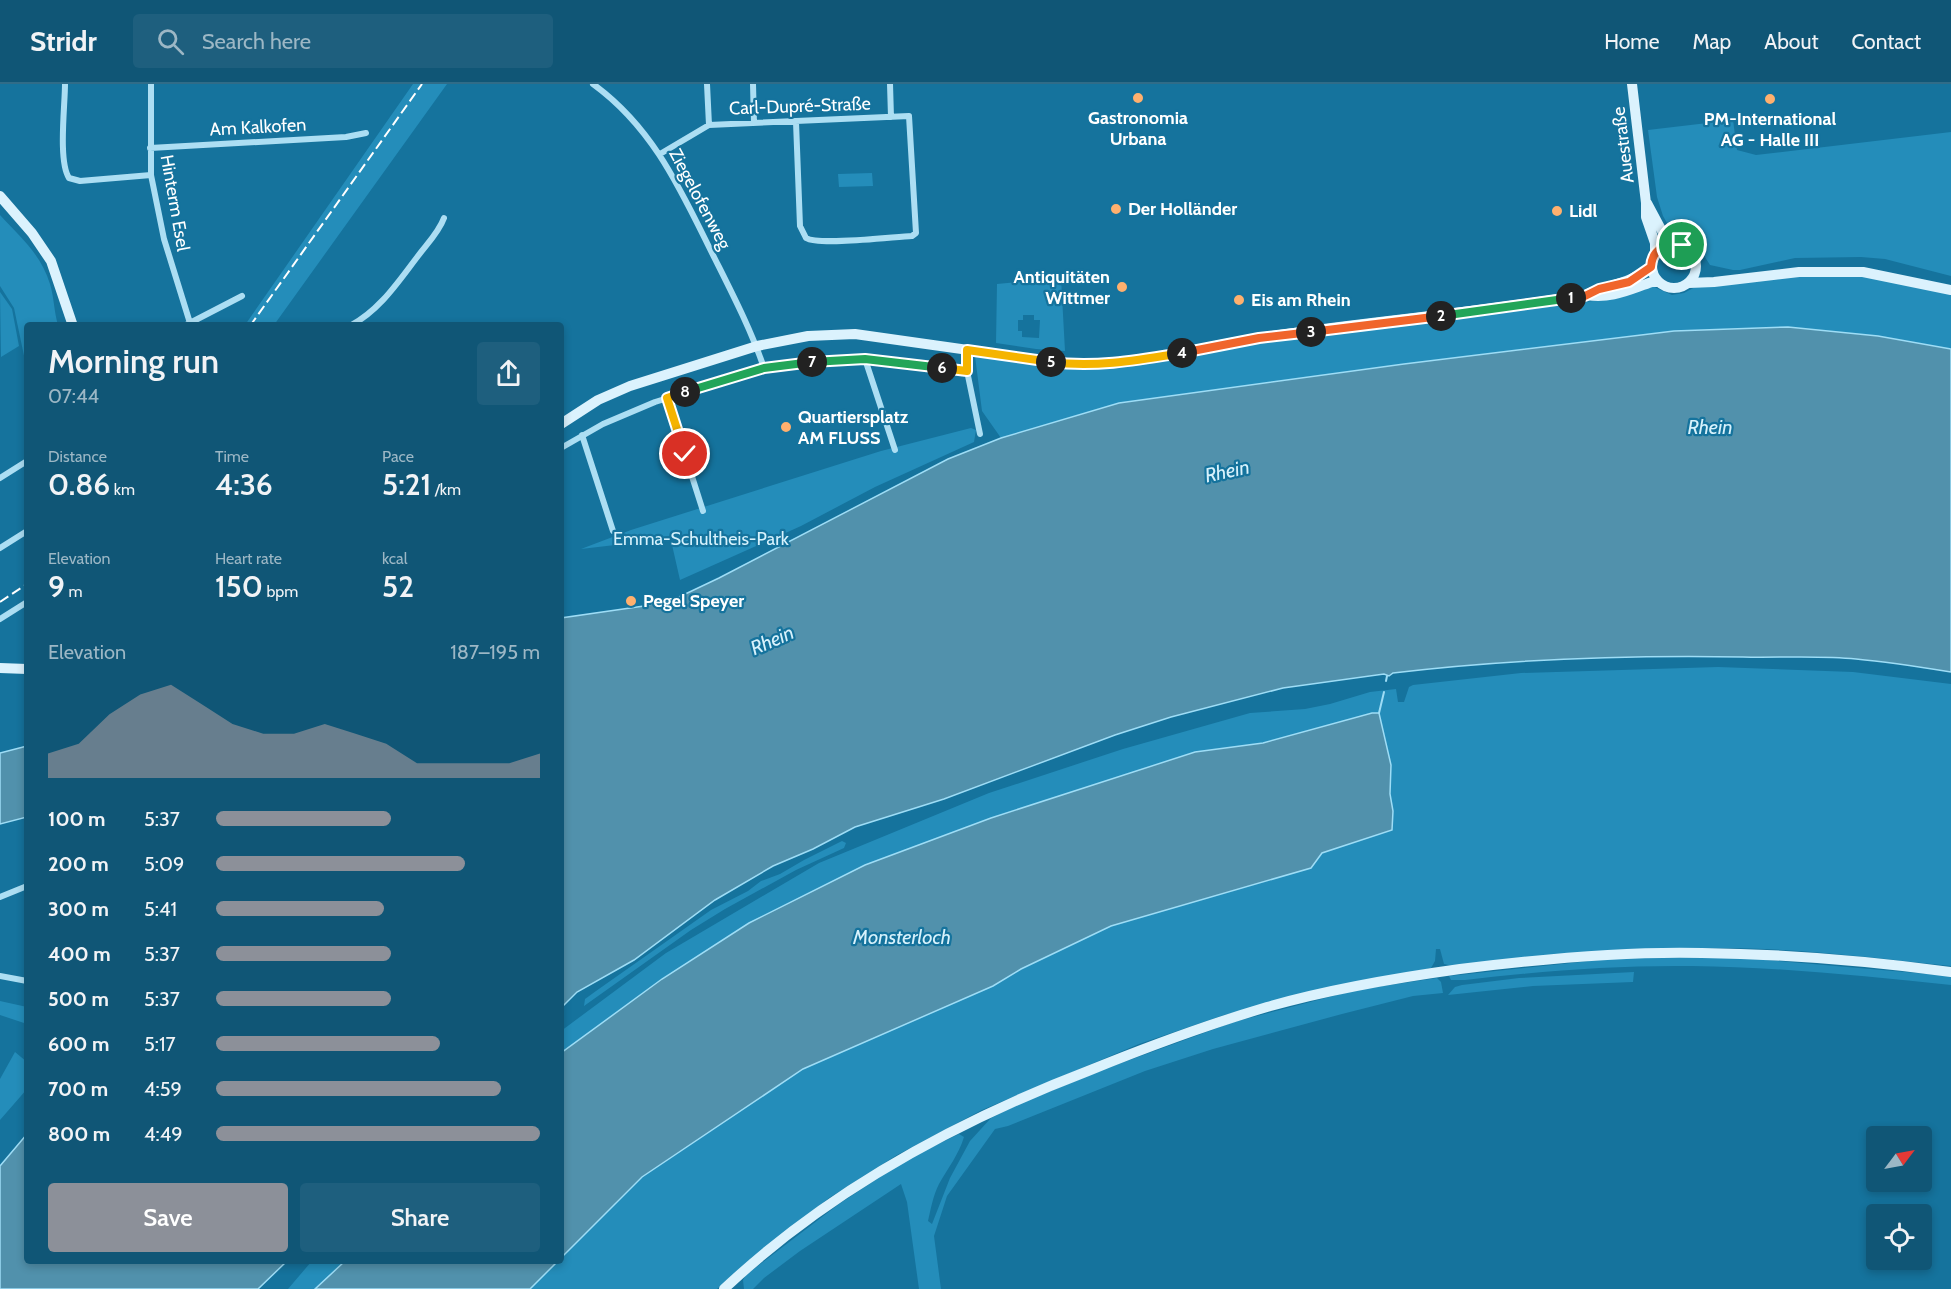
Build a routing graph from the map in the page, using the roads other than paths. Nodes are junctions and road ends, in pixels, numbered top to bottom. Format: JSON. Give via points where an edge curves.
{"nodes":[{"id":1,"x":65,"y":84,"type":"edge"},
{"id":2,"x":151,"y":84,"type":"edge"},
{"id":3,"x":593,"y":84,"type":"edge"},
{"id":4,"x":707,"y":84,"type":"edge"},
{"id":5,"x":753,"y":84,"type":"edge"},
{"id":6,"x":890,"y":84,"type":"edge"},
{"id":7,"x":1632,"y":84,"type":"edge"},
{"id":8,"x":891,"y":117,"type":"junction"},
{"id":9,"x":796,"y":122,"type":"junction"},
{"id":10,"x":754,"y":123,"type":"junction"},
{"id":11,"x":709,"y":125,"type":"junction"},
{"id":12,"x":366,"y":133,"type":"dead end"},
{"id":13,"x":150,"y":148,"type":"junction"},
{"id":14,"x":660,"y":154,"type":"junction"},
{"id":15,"x":151,"y":175,"type":"junction"},
{"id":16,"x":0,"y":196,"type":"edge"},
{"id":17,"x":1646,"y":203,"type":"junction"},
{"id":18,"x":444,"y":218,"type":"dead end"},
{"id":19,"x":1675,"y":244,"type":"junction"},
{"id":20,"x":1655,"y":254,"type":"junction"},
{"id":21,"x":1651,"y":267,"type":"junction"},
{"id":22,"x":1696,"y":267,"type":"junction"},
{"id":23,"x":1731,"y":280,"type":"junction"},
{"id":24,"x":1658,"y":282,"type":"junction"},
{"id":25,"x":1689,"y":283,"type":"junction"},
{"id":26,"x":1951,"y":290,"type":"edge"},
{"id":27,"x":242,"y":296,"type":"dead end"},
{"id":28,"x":1585,"y":296,"type":"junction"},
{"id":29,"x":73,"y":322,"type":"edge"},
{"id":30,"x":186,"y":322,"type":"edge"},
{"id":31,"x":191,"y":322,"type":"edge"},
{"id":32,"x":355,"y":322,"type":"edge"},
{"id":33,"x":757,"y":346,"type":"junction"},
{"id":34,"x":967,"y":350,"type":"junction"},
{"id":35,"x":865,"y":359,"type":"junction"},
{"id":36,"x":764,"y":368,"type":"junction"},
{"id":37,"x":967,"y":371,"type":"junction"},
{"id":38,"x":667,"y":398,"type":"junction"},
{"id":39,"x":564,"y":422,"type":"edge"},
{"id":40,"x":980,"y":434,"type":"dead end"},
{"id":41,"x":582,"y":435,"type":"junction"},
{"id":42,"x":564,"y":446,"type":"edge"},
{"id":43,"x":895,"y":450,"type":"dead end"},
{"id":44,"x":24,"y":463,"type":"edge"},
{"id":45,"x":0,"y":478,"type":"edge"},
{"id":46,"x":703,"y":510,"type":"dead end"},
{"id":47,"x":613,"y":531,"type":"dead end"},
{"id":48,"x":24,"y":533,"type":"edge"},
{"id":49,"x":0,"y":548,"type":"edge"},
{"id":50,"x":24,"y":604,"type":"edge"},
{"id":51,"x":0,"y":619,"type":"edge"},
{"id":52,"x":0,"y":668,"type":"edge"},
{"id":53,"x":24,"y":669,"type":"edge"},
{"id":54,"x":24,"y":887,"type":"edge"},
{"id":55,"x":0,"y":897,"type":"edge"},
{"id":56,"x":1951,"y":972,"type":"edge"},
{"id":57,"x":0,"y":976,"type":"edge"},
{"id":58,"x":24,"y":980,"type":"edge"},
{"id":59,"x":724,"y":1289,"type":"edge"}],
"edges":[{"from":1,"to":15,"type":"street","via":[[63,154],[69,178]]},
{"from":2,"to":13,"type":"street","name":"Hinterm Esel"},
{"from":3,"to":14,"type":"street","name":"Ziegelofenweg","via":[[636,124]]},
{"from":4,"to":11,"type":"street","name":"Carl-Dupré-Straße"},
{"from":5,"to":10,"type":"street"},
{"from":6,"to":8,"type":"street"},
{"from":7,"to":17,"type":"street","name":"Auestraße"},
{"from":8,"to":9,"type":"street","name":"Carl-Dupré-Straße"},
{"from":8,"to":9,"type":"street","via":[[909,116],[916,233],[837,241],[812,241],[800,226]]},
{"from":9,"to":10,"type":"street","name":"Carl-Dupré-Straße"},
{"from":10,"to":11,"type":"street","name":"Carl-Dupré-Straße"},
{"from":11,"to":14,"type":"street","name":"Carl-Dupré-Straße"},
{"from":12,"to":13,"type":"street","name":"Am Kalkofen","via":[[346,138]]},
{"from":13,"to":15,"type":"street","name":"Hinterm Esel"},
{"from":14,"to":33,"type":"street","name":"Ziegelofenweg"},
{"from":15,"to":30,"type":"street","name":"Hinterm Esel"},
{"from":16,"to":29,"type":"street","via":[[51,261]]},
{"from":17,"to":19,"type":"street","name":"Auestraße","via":[[1663,233]]},
{"from":17,"to":20,"type":"street","name":"Auestraße"},
{"from":18,"to":32,"type":"street","via":[[395,287]]},
{"from":19,"to":20,"type":"street","via":[[1666,245]]},
{"from":19,"to":22,"type":"street","via":[[1691,253]]},
{"from":20,"to":21,"type":"street"},
{"from":21,"to":24,"type":"street"},
{"from":21,"to":28,"type":"street","via":[[1629,282]]},
{"from":22,"to":23,"type":"street"},
{"from":22,"to":25,"type":"street"},
{"from":23,"to":25,"type":"street"},
{"from":23,"to":26,"type":"street","via":[[1799,272],[1863,272]]},
{"from":24,"to":25,"type":"street","via":[[1676,289]]},
{"from":24,"to":28,"type":"street","via":[[1618,295]]},
{"from":27,"to":31,"type":"street","name":"Hinterm Esel"},
{"from":28,"to":34,"type":"street","via":[[1259,338],[1106,363],[1060,363]]},
{"from":33,"to":34,"type":"street","via":[[808,336],[855,334]]},
{"from":33,"to":36,"type":"street","name":"Ziegelofenweg"},
{"from":33,"to":39,"type":"street","via":[[630,386],[598,400]]},
{"from":34,"to":37,"type":"street"},
{"from":35,"to":36,"type":"street"},
{"from":35,"to":37,"type":"street"},
{"from":35,"to":43,"type":"street"},
{"from":36,"to":38,"type":"street"},
{"from":37,"to":40,"type":"street"},
{"from":38,"to":41,"type":"street"},
{"from":38,"to":46,"type":"street"},
{"from":41,"to":42,"type":"street"},
{"from":41,"to":47,"type":"street"},
{"from":44,"to":45,"type":"street"},
{"from":48,"to":49,"type":"street"},
{"from":50,"to":51,"type":"street"},
{"from":52,"to":53,"type":"street"},
{"from":54,"to":55,"type":"street"},
{"from":56,"to":59,"type":"street","via":[[1816,957],[1644,953],[1442,972],[1269,1007],[1179,1035],[984,1114],[836,1200],[787,1235]]},
{"from":57,"to":58,"type":"street"}]}
